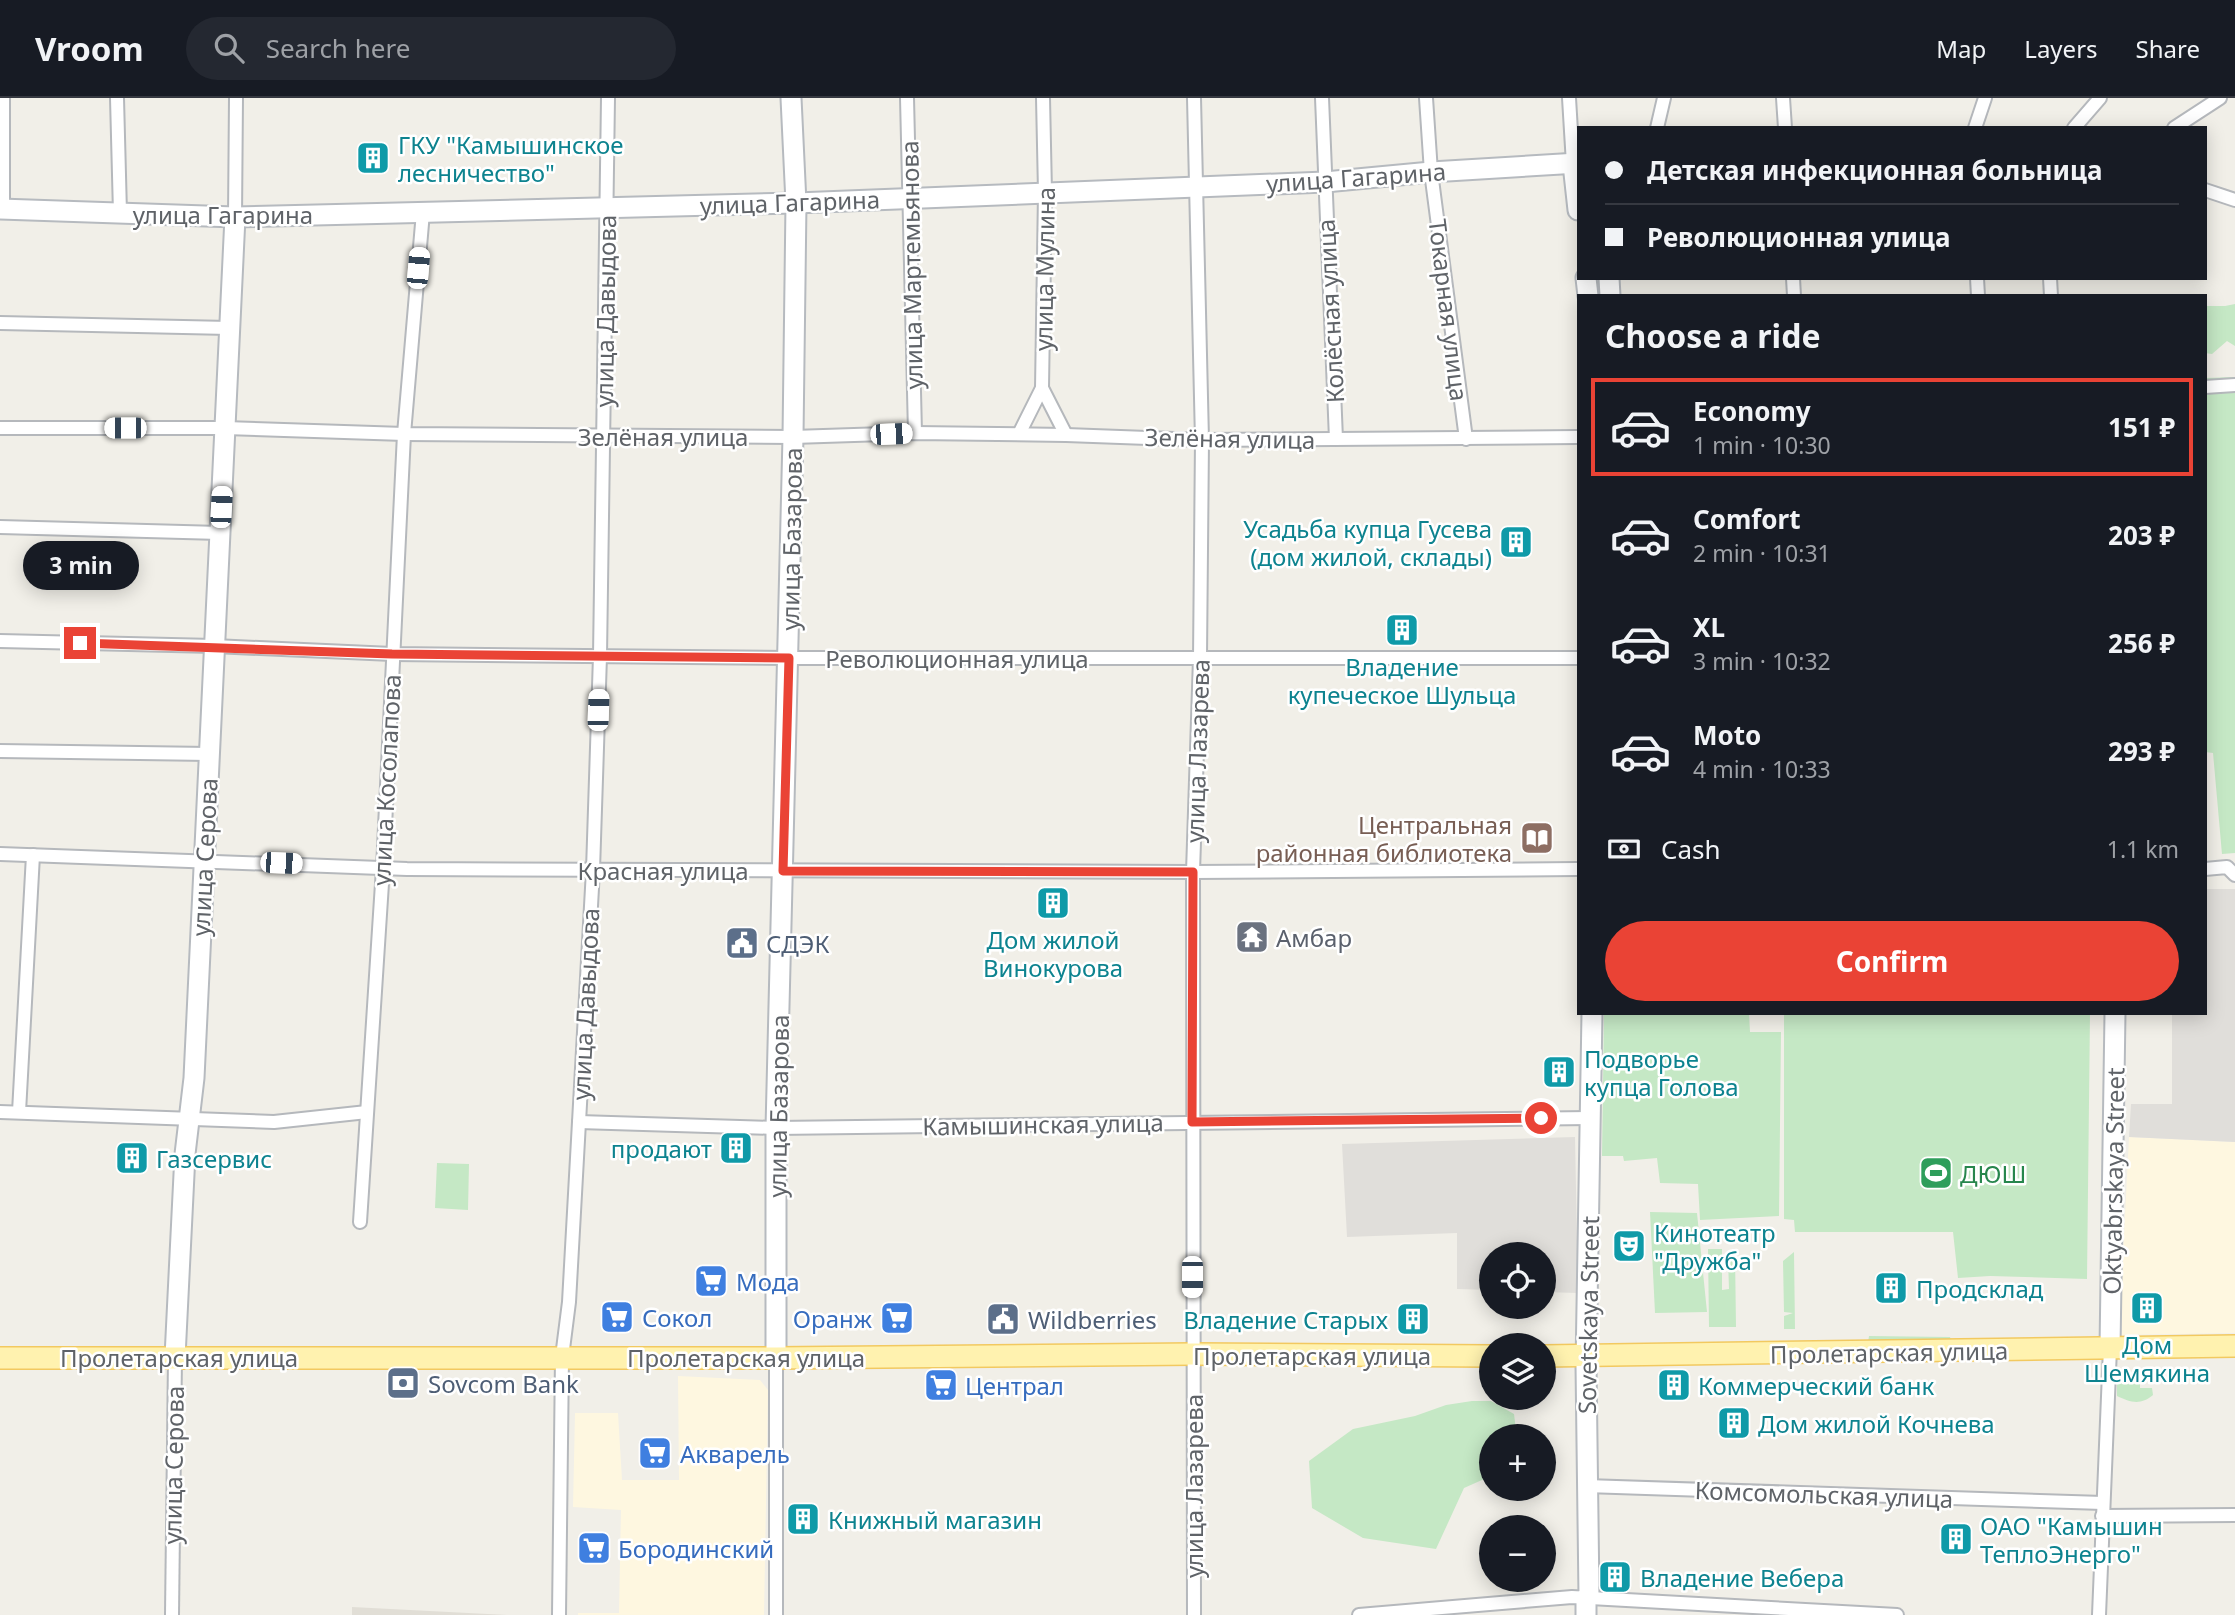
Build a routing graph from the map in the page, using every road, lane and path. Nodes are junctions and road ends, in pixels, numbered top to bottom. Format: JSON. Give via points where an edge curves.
{"nodes":[{"id":1,"x":3,"y":98,"type":"edge"},
{"id":2,"x":117,"y":98,"type":"edge"},
{"id":3,"x":236,"y":98,"type":"edge"},
{"id":4,"x":608,"y":98,"type":"edge"},
{"id":5,"x":791,"y":98,"type":"edge"},
{"id":6,"x":907,"y":98,"type":"edge"},
{"id":7,"x":1043,"y":98,"type":"edge"},
{"id":8,"x":1194,"y":98,"type":"edge"},
{"id":9,"x":1322,"y":98,"type":"edge"},
{"id":10,"x":1426,"y":98,"type":"edge"},
{"id":11,"x":1569,"y":98,"type":"edge"},
{"id":12,"x":1664,"y":98,"type":"edge"},
{"id":13,"x":1783,"y":98,"type":"edge"},
{"id":14,"x":1985,"y":98,"type":"edge"},
{"id":15,"x":2099,"y":98,"type":"edge"},
{"id":16,"x":2220,"y":98,"type":"edge"},
{"id":17,"x":1657,"y":126,"type":"edge"},
{"id":18,"x":1785,"y":126,"type":"edge"},
{"id":19,"x":1976,"y":126,"type":"edge"},
{"id":20,"x":2076,"y":126,"type":"edge"},
{"id":21,"x":2177,"y":126,"type":"edge"},
{"id":22,"x":1576,"y":164,"type":"edge"},
{"id":23,"x":1432,"y":172,"type":"junction"},
{"id":24,"x":1325,"y":182,"type":"junction"},
{"id":25,"x":1196,"y":186,"type":"junction"},
{"id":26,"x":1577,"y":187,"type":"edge"},
{"id":27,"x":2207,"y":191,"type":"edge"},
{"id":28,"x":1045,"y":192,"type":"junction"},
{"id":29,"x":910,"y":197,"type":"junction"},
{"id":30,"x":2235,"y":201,"type":"edge"},
{"id":31,"x":796,"y":202,"type":"junction"},
{"id":32,"x":608,"y":208,"type":"junction"},
{"id":33,"x":2,"y":209,"type":"edge"},
{"id":34,"x":423,"y":212,"type":"junction"},
{"id":35,"x":120,"y":213,"type":"junction"},
{"id":36,"x":235,"y":217,"type":"junction"},
{"id":37,"x":0,"y":323,"type":"edge"},
{"id":38,"x":229,"y":328,"type":"junction"},
{"id":39,"x":2235,"y":386,"type":"edge"},
{"id":40,"x":2207,"y":387,"type":"edge"},
{"id":41,"x":1042,"y":388,"type":"junction"},
{"id":42,"x":0,"y":428,"type":"edge"},
{"id":43,"x":225,"y":428,"type":"junction"},
{"id":44,"x":915,"y":433,"type":"junction"},
{"id":45,"x":404,"y":434,"type":"junction"},
{"id":46,"x":1019,"y":434,"type":"junction"},
{"id":47,"x":1066,"y":435,"type":"junction"},
{"id":48,"x":602,"y":436,"type":"junction"},
{"id":49,"x":793,"y":437,"type":"junction"},
{"id":50,"x":1577,"y":437,"type":"edge"},
{"id":51,"x":1336,"y":439,"type":"junction"},
{"id":52,"x":1466,"y":439,"type":"junction"},
{"id":53,"x":1202,"y":440,"type":"junction"},
{"id":54,"x":0,"y":527,"type":"edge"},
{"id":55,"x":219,"y":533,"type":"junction"},
{"id":56,"x":0,"y":641,"type":"edge"},
{"id":57,"x":214,"y":646,"type":"junction"},
{"id":58,"x":392,"y":654,"type":"junction"},
{"id":59,"x":600,"y":656,"type":"junction"},
{"id":60,"x":1200,"y":657,"type":"junction"},
{"id":61,"x":789,"y":658,"type":"junction"},
{"id":62,"x":1577,"y":658,"type":"edge"},
{"id":63,"x":0,"y":751,"type":"edge"},
{"id":64,"x":209,"y":754,"type":"junction"},
{"id":65,"x":0,"y":854,"type":"edge"},
{"id":66,"x":33,"y":855,"type":"junction"},
{"id":67,"x":204,"y":860,"type":"junction"},
{"id":68,"x":383,"y":867,"type":"junction"},
{"id":69,"x":2207,"y":869,"type":"edge"},
{"id":70,"x":593,"y":870,"type":"junction"},
{"id":71,"x":1577,"y":870,"type":"edge"},
{"id":72,"x":783,"y":871,"type":"junction"},
{"id":73,"x":2231,"y":871,"type":"edge"},
{"id":74,"x":1193,"y":872,"type":"junction"},
{"id":75,"x":1591,"y":1015,"type":"edge"},
{"id":76,"x":2115,"y":1015,"type":"edge"},
{"id":77,"x":0,"y":1112,"type":"edge"},
{"id":78,"x":19,"y":1112,"type":"junction"},
{"id":79,"x":367,"y":1112,"type":"junction"},
{"id":80,"x":1591,"y":1118,"type":"junction"},
{"id":81,"x":189,"y":1119,"type":"junction"},
{"id":82,"x":579,"y":1122,"type":"junction"},
{"id":83,"x":1192,"y":1122,"type":"junction"},
{"id":84,"x":776,"y":1128,"type":"junction"},
{"id":85,"x":360,"y":1222,"type":"dead end"},
{"id":86,"x":2235,"y":1346,"type":"edge"},
{"id":87,"x":2110,"y":1348,"type":"junction"},
{"id":88,"x":1193,"y":1354,"type":"junction"},
{"id":89,"x":1479,"y":1356,"type":"edge"},
{"id":90,"x":1556,"y":1356,"type":"edge"},
{"id":91,"x":175,"y":1357,"type":"junction"},
{"id":92,"x":562,"y":1357,"type":"junction"},
{"id":93,"x":1586,"y":1357,"type":"junction"},
{"id":94,"x":0,"y":1358,"type":"edge"},
{"id":95,"x":776,"y":1358,"type":"junction"},
{"id":96,"x":1586,"y":1486,"type":"junction"},
{"id":97,"x":2103,"y":1503,"type":"junction"},
{"id":98,"x":2235,"y":1515,"type":"edge"},
{"id":99,"x":2102,"y":1516,"type":"junction"},
{"id":100,"x":1586,"y":1607,"type":"edge"},
{"id":101,"x":172,"y":1615,"type":"edge"},
{"id":102,"x":559,"y":1615,"type":"edge"},
{"id":103,"x":776,"y":1615,"type":"edge"},
{"id":104,"x":1194,"y":1615,"type":"edge"},
{"id":105,"x":1359,"y":1615,"type":"edge"},
{"id":106,"x":1897,"y":1615,"type":"edge"},
{"id":107,"x":2099,"y":1615,"type":"edge"}],
"edges":[{"from":1,"to":33,"type":"street"},
{"from":2,"to":35,"type":"street"},
{"from":3,"to":36,"type":"street","name":"улица Серова"},
{"from":4,"to":32,"type":"street","name":"улица Давыдова"},
{"from":5,"to":31,"type":"street","name":"улица Базарова"},
{"from":6,"to":29,"type":"street","name":"улица Мартемьянова"},
{"from":7,"to":28,"type":"street","name":"улица Мулина"},
{"from":8,"to":25,"type":"street","name":"улица Лазарева"},
{"from":9,"to":24,"type":"street","name":"Колёсная улица"},
{"from":10,"to":23,"type":"street","name":"Токарная улица"},
{"from":11,"to":22,"type":"street"},
{"from":12,"to":17,"type":"street"},
{"from":13,"to":18,"type":"street"},
{"from":14,"to":19,"type":"street"},
{"from":15,"to":20,"type":"street"},
{"from":16,"to":21,"type":"street"},
{"from":22,"to":23,"type":"street","name":"улица Гагарина"},
{"from":22,"to":26,"type":"street"},
{"from":23,"to":24,"type":"street","name":"улица Гагарина"},
{"from":23,"to":52,"type":"street","name":"Токарная улица"},
{"from":24,"to":25,"type":"street","name":"улица Гагарина"},
{"from":24,"to":51,"type":"street","name":"Колёсная улица"},
{"from":25,"to":28,"type":"street","name":"улица Гагарина"},
{"from":25,"to":53,"type":"street","name":"улица Лазарева"},
{"from":27,"to":30,"type":"street"},
{"from":28,"to":29,"type":"street","name":"улица Гагарина"},
{"from":28,"to":41,"type":"street","name":"улица Мулина"},
{"from":29,"to":31,"type":"street","name":"улица Гагарина"},
{"from":29,"to":44,"type":"street","name":"улица Мартемьянова"},
{"from":31,"to":32,"type":"street","name":"улица Гагарина"},
{"from":31,"to":49,"type":"street","name":"улица Базарова"},
{"from":32,"to":34,"type":"street","name":"улица Гагарина"},
{"from":32,"to":48,"type":"street","name":"улица Давыдова"},
{"from":33,"to":35,"type":"street","name":"улица Гагарина"},
{"from":34,"to":36,"type":"street","name":"улица Гагарина"},
{"from":34,"to":45,"type":"street","name":"улица Косолапова"},
{"from":35,"to":36,"type":"street","name":"улица Гагарина"},
{"from":36,"to":38,"type":"street","name":"улица Серова"},
{"from":37,"to":38,"type":"street"},
{"from":38,"to":43,"type":"street","name":"улица Серова"},
{"from":39,"to":40,"type":"street"},
{"from":41,"to":46,"type":"street"},
{"from":41,"to":47,"type":"street","name":"улица Мулина"},
{"from":42,"to":43,"type":"street","name":"Зелёная улица"},
{"from":43,"to":45,"type":"street","name":"Зелёная улица"},
{"from":43,"to":55,"type":"street","name":"улица Серова"},
{"from":44,"to":46,"type":"street","name":"Зелёная улица"},
{"from":44,"to":49,"type":"street","name":"Зелёная улица"},
{"from":45,"to":48,"type":"street","name":"Зелёная улица"},
{"from":45,"to":58,"type":"street","name":"улица Косолапова"},
{"from":46,"to":47,"type":"street","name":"Зелёная улица"},
{"from":47,"to":53,"type":"street","name":"Зелёная улица"},
{"from":48,"to":49,"type":"street","name":"Зелёная улица"},
{"from":48,"to":59,"type":"street","name":"улица Давыдова"},
{"from":49,"to":61,"type":"street","name":"улица Базарова"},
{"from":50,"to":52,"type":"street","name":"Зелёная улица"},
{"from":51,"to":52,"type":"street","name":"Зелёная улица"},
{"from":51,"to":53,"type":"street","name":"Зелёная улица"},
{"from":53,"to":60,"type":"street","name":"улица Лазарева"},
{"from":54,"to":55,"type":"street"},
{"from":55,"to":57,"type":"street","name":"улица Серова"},
{"from":56,"to":57,"type":"street","name":"Революционная улица"},
{"from":57,"to":58,"type":"street","name":"Революционная улица"},
{"from":57,"to":64,"type":"street","name":"улица Серова"},
{"from":58,"to":59,"type":"street","name":"Революционная улица"},
{"from":58,"to":68,"type":"street","name":"улица Косолапова"},
{"from":59,"to":61,"type":"street","name":"Революционная улица"},
{"from":59,"to":70,"type":"street","name":"улица Давыдова"},
{"from":60,"to":61,"type":"street","name":"Революционная улица"},
{"from":60,"to":62,"type":"street","name":"Революционная улица"},
{"from":60,"to":74,"type":"street","name":"улица Лазарева"},
{"from":61,"to":72,"type":"street","name":"улица Базарова"},
{"from":63,"to":64,"type":"street"},
{"from":64,"to":67,"type":"street","name":"улица Серова"},
{"from":65,"to":66,"type":"street","name":"Красная улица"},
{"from":66,"to":67,"type":"street","name":"Красная улица"},
{"from":66,"to":78,"type":"street"},
{"from":67,"to":68,"type":"street","name":"Красная улица"},
{"from":67,"to":81,"type":"street","name":"улица Серова"},
{"from":68,"to":70,"type":"street","name":"Красная улица"},
{"from":68,"to":79,"type":"street","name":"улица Косолапова"},
{"from":69,"to":73,"type":"street"},
{"from":70,"to":72,"type":"street","name":"Красная улица"},
{"from":70,"to":82,"type":"street","name":"улица Давыдова"},
{"from":71,"to":74,"type":"street","name":"Красная улица"},
{"from":72,"to":74,"type":"street","name":"Красная улица"},
{"from":72,"to":84,"type":"street","name":"улица Базарова"},
{"from":74,"to":83,"type":"street","name":"улица Лазарева"},
{"from":75,"to":80,"type":"street","name":"Sovetskaya Street"},
{"from":76,"to":87,"type":"street","name":"Oktyabrskaya Street"},
{"from":77,"to":78,"type":"street"},
{"from":78,"to":81,"type":"street"},
{"from":79,"to":81,"type":"street","via":[[274,1122]]},
{"from":79,"to":85,"type":"street","name":"улица Косолапова"},
{"from":80,"to":83,"type":"street","name":"Камышинская улица"},
{"from":80,"to":93,"type":"street","name":"Sovetskaya Street"},
{"from":81,"to":91,"type":"street","name":"улица Серова"},
{"from":82,"to":84,"type":"street","name":"Камышинская улица"},
{"from":82,"to":92,"type":"street","name":"улица Давыдова"},
{"from":83,"to":84,"type":"street","name":"Камышинская улица"},
{"from":83,"to":88,"type":"street","name":"улица Лазарева"},
{"from":84,"to":95,"type":"street","name":"улица Базарова"},
{"from":86,"to":87,"type":"main road","name":"Пролетарская улица"},
{"from":87,"to":93,"type":"main road","name":"Пролетарская улица"},
{"from":87,"to":97,"type":"street"},
{"from":88,"to":89,"type":"main road","name":"Пролетарская улица"},
{"from":88,"to":95,"type":"main road","name":"Пролетарская улица"},
{"from":88,"to":104,"type":"street","name":"улица Лазарева"},
{"from":90,"to":93,"type":"main road","name":"Пролетарская улица"},
{"from":91,"to":92,"type":"main road","name":"Пролетарская улица"},
{"from":91,"to":94,"type":"main road","name":"Пролетарская улица"},
{"from":91,"to":101,"type":"street","name":"улица Серова"},
{"from":92,"to":95,"type":"main road","name":"Пролетарская улица"},
{"from":92,"to":102,"type":"street","name":"улица Давыдова"},
{"from":93,"to":96,"type":"street","name":"Sovetskaya Street"},
{"from":95,"to":103,"type":"street"},
{"from":96,"to":97,"type":"street","name":"Комсомольская улица"},
{"from":96,"to":100,"type":"street","name":"Sovetskaya Street"},
{"from":97,"to":99,"type":"street"},
{"from":98,"to":99,"type":"street"},
{"from":99,"to":107,"type":"street"},
{"from":100,"to":105,"type":"street","via":[[1572,1597]]},
{"from":100,"to":106,"type":"street"}]}
